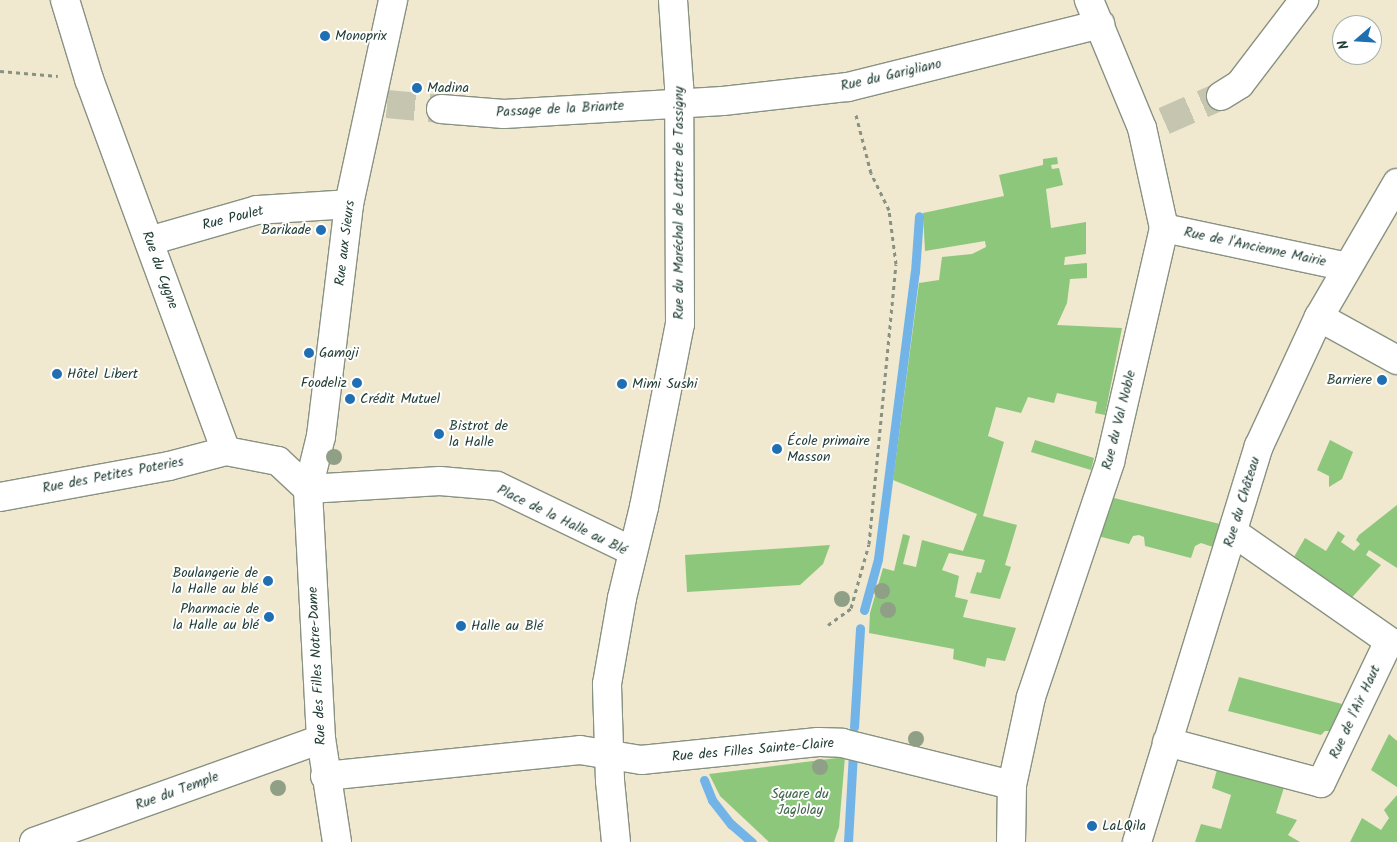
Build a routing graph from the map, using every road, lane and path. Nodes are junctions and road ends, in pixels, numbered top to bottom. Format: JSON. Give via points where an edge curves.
{"nodes":[{"id":1,"x":65,"y":0,"type":"edge"},
{"id":2,"x":393,"y":0,"type":"edge"},
{"id":3,"x":673,"y":0,"type":"edge"},
{"id":4,"x":1089,"y":0,"type":"edge"},
{"id":5,"x":1304,"y":0,"type":"edge"},
{"id":6,"x":1100,"y":24,"type":"junction"},
{"id":7,"x":0,"y":71,"type":"edge"},
{"id":8,"x":89,"y":79,"type":"junction"},
{"id":9,"x":848,"y":87,"type":"junction"},
{"id":10,"x":1221,"y":96,"type":"tunnel mouth"},
{"id":11,"x":679,"y":101,"type":"junction"},
{"id":12,"x":441,"y":109,"type":"tunnel mouth"},
{"id":13,"x":1397,"y":183,"type":"edge"},
{"id":14,"x":349,"y":204,"type":"junction"},
{"id":15,"x":1164,"y":228,"type":"junction"},
{"id":16,"x":149,"y":241,"type":"junction"},
{"id":17,"x":1347,"y":267,"type":"junction"},
{"id":18,"x":1319,"y":317,"type":"junction"},
{"id":19,"x":1397,"y":360,"type":"edge"},
{"id":20,"x":226,"y":450,"type":"junction"},
{"id":21,"x":308,"y":489,"type":"junction"},
{"id":22,"x":0,"y":497,"type":"edge"},
{"id":23,"x":1233,"y":532,"type":"junction"},
{"id":24,"x":632,"y":551,"type":"junction"},
{"id":25,"x":828,"y":625,"type":"dead end"},
{"id":26,"x":321,"y":739,"type":"junction"},
{"id":27,"x":1167,"y":742,"type":"junction"},
{"id":28,"x":609,"y":753,"type":"junction"},
{"id":29,"x":325,"y":776,"type":"junction"},
{"id":30,"x":1012,"y":785,"type":"junction"},
{"id":31,"x":34,"y":842,"type":"edge"},
{"id":32,"x":337,"y":842,"type":"edge"},
{"id":33,"x":616,"y":842,"type":"edge"},
{"id":34,"x":1011,"y":842,"type":"edge"},
{"id":35,"x":1137,"y":842,"type":"edge"}],
"edges":[{"from":1,"to":8,"type":"street","name":"Rue du Cygne"},
{"from":2,"to":14,"type":"street","name":"Rue aux Sieurs","via":[[379,104]]},
{"from":3,"to":11,"type":"street","name":"Rue du Maréchal de Lattre de Tassigny"},
{"from":4,"to":6,"type":"street","name":"Rue du Val Noble"},
{"from":5,"to":10,"type":"street","via":[[1240,84]]},
{"from":6,"to":9,"type":"street","name":"Rue du Garigliano"},
{"from":6,"to":15,"type":"street","name":"Rue du Val Noble","via":[[1153,124]]},
{"from":7,"to":8,"type":"path"},
{"from":8,"to":16,"type":"street","name":"Rue du Cygne"},
{"from":9,"to":11,"type":"street","name":"Rue du Garigliano","via":[[722,101]]},
{"from":9,"to":25,"type":"path","via":[[871,173],[889,210],[896,264],[869,544],[852,608]]},
{"from":11,"to":12,"type":"street","name":"Passage de la Briante","via":[[504,114]]},
{"from":11,"to":24,"type":"street","name":"Rue du Maréchal de Lattre de Tassigny","via":[[680,324]]},
{"from":13,"to":17,"type":"street","name":"Rue du Château"},
{"from":14,"to":16,"type":"street","name":"Rue Poulet","via":[[257,210]]},
{"from":14,"to":21,"type":"street","name":"Rue aux Sieurs","via":[[321,436]]},
{"from":15,"to":17,"type":"street","name":"Rue de l'Ancienne Mairie"},
{"from":15,"to":30,"type":"street","name":"Rue du Val Noble","via":[[1110,462],[1031,697]]},
{"from":16,"to":20,"type":"street","name":"Rue du Cygne"},
{"from":17,"to":18,"type":"street","name":"Rue du Château"},
{"from":18,"to":19,"type":"street"},
{"from":18,"to":23,"type":"street","name":"Rue du Château","via":[[1259,446]]},
{"from":20,"to":21,"type":"street","via":[[278,461]]},
{"from":20,"to":22,"type":"street","name":"Rue des Petites Poteries","via":[[169,466]]},
{"from":21,"to":24,"type":"street","name":"Place de la Halle au Blé","via":[[440,481],[497,486]]},
{"from":21,"to":26,"type":"street","name":"Rue des Filles Notre-Dame"},
{"from":23,"to":27,"type":"street","name":"Rue du Château"},
{"from":23,"to":27,"type":"street","name":"Rue de l'Air Haut","via":[[1389,641],[1321,783]]},
{"from":24,"to":28,"type":"street","name":"Place de la Halle au Blé","via":[[607,684]]},
{"from":26,"to":29,"type":"street","name":"Rue des Filles Notre-Dame"},
{"from":26,"to":31,"type":"street","name":"Rue du Temple"},
{"from":27,"to":35,"type":"street","name":"Rue du Château"},
{"from":28,"to":29,"type":"street","via":[[580,750]]},
{"from":28,"to":30,"type":"street","name":"Rue des Filles Sainte-Claire","via":[[641,760],[818,742],[842,743]]},
{"from":28,"to":33,"type":"street","name":"Place de la Halle au Blé"},
{"from":29,"to":32,"type":"street","name":"Rue des Filles Notre-Dame"},
{"from":30,"to":34,"type":"street","name":"Rue du Val Noble"}]}
